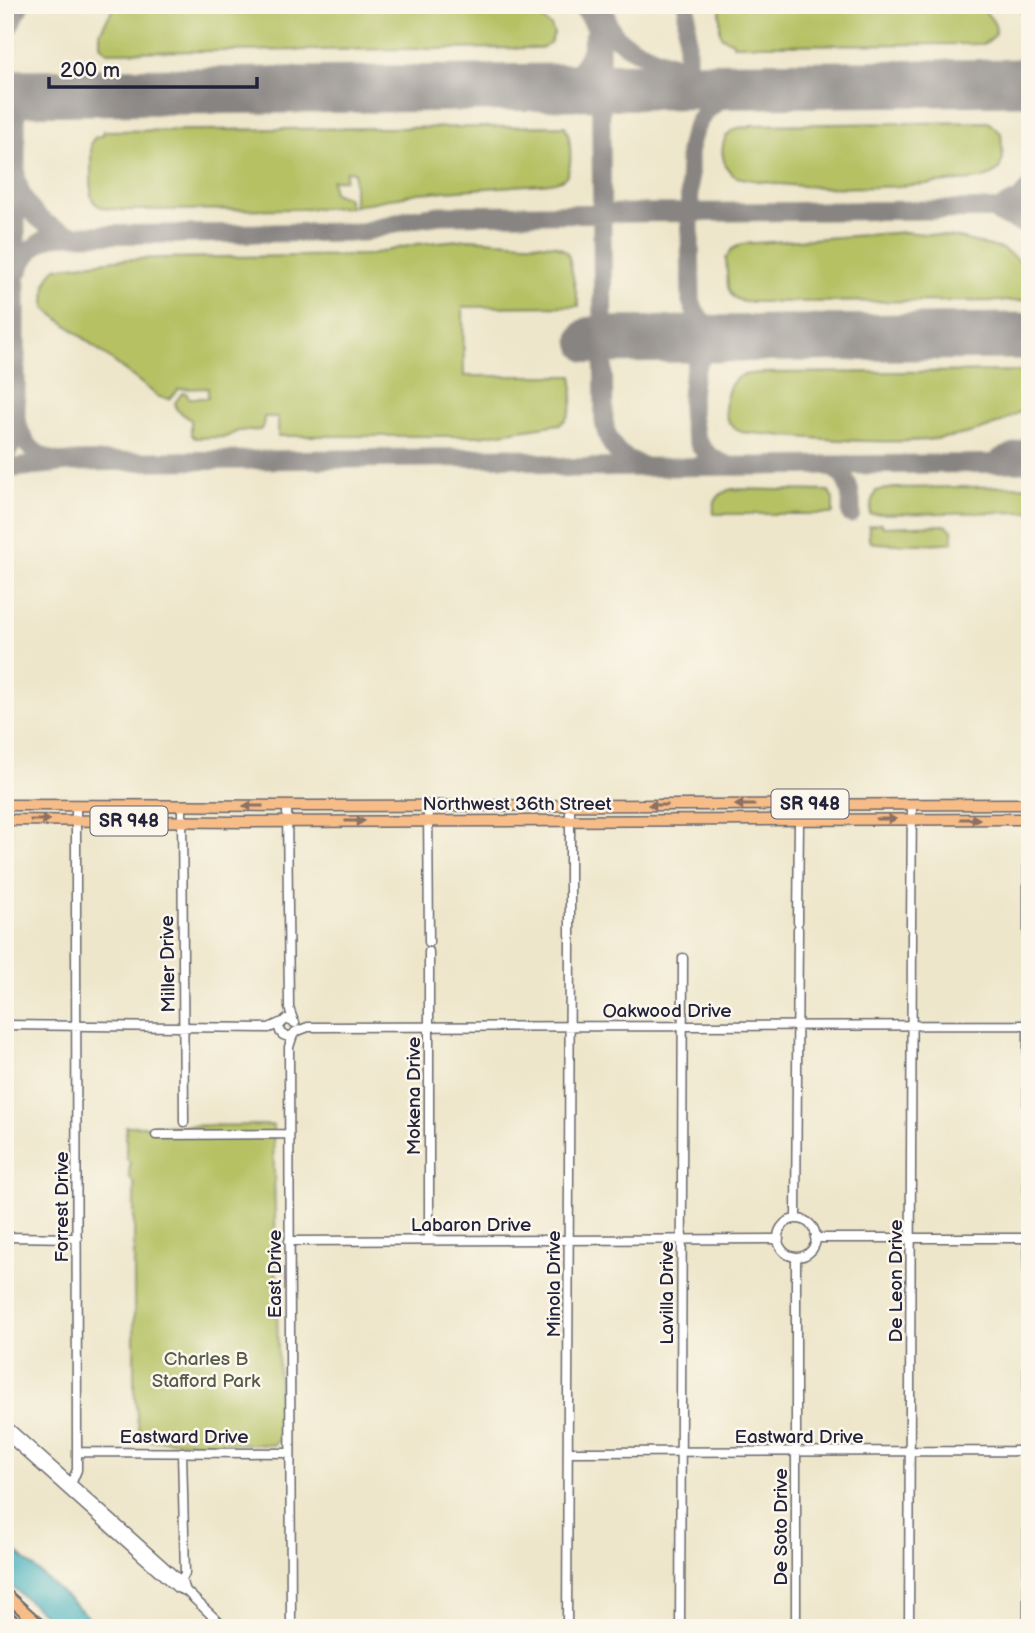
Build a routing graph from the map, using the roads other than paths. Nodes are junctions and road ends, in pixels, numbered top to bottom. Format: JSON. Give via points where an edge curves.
{"nodes":[{"id":1,"x":839,"y":804,"type":"junction"},
{"id":2,"x":912,"y":804,"type":"junction"},
{"id":3,"x":1029,"y":804,"type":"edge"},
{"id":4,"x":5,"y":805,"type":"edge"},
{"id":5,"x":76,"y":805,"type":"junction"},
{"id":6,"x":570,"y":805,"type":"junction"},
{"id":7,"x":708,"y":805,"type":"junction"},
{"id":8,"x":182,"y":806,"type":"junction"},
{"id":9,"x":287,"y":806,"type":"junction"},
{"id":10,"x":428,"y":806,"type":"junction"},
{"id":11,"x":912,"y":819,"type":"junction"},
{"id":12,"x":1029,"y":819,"type":"edge"},
{"id":13,"x":5,"y":820,"type":"edge"},
{"id":14,"x":76,"y":820,"type":"junction"},
{"id":15,"x":570,"y":820,"type":"junction"},
{"id":16,"x":708,"y":820,"type":"junction"},
{"id":17,"x":799,"y":820,"type":"junction"},
{"id":18,"x":182,"y":821,"type":"junction"},
{"id":19,"x":287,"y":821,"type":"junction"},
{"id":20,"x":429,"y":821,"type":"junction"},
{"id":21,"x":429,"y":942,"type":"dead end"},
{"id":22,"x":429,"y":952,"type":"dead end"},
{"id":23,"x":683,"y":958,"type":"dead end"},
{"id":24,"x":289,"y":1008,"type":"junction"},
{"id":25,"x":282,"y":1022,"type":"junction"},
{"id":26,"x":5,"y":1025,"type":"edge"},
{"id":27,"x":570,"y":1025,"type":"junction"},
{"id":28,"x":797,"y":1025,"type":"junction"},
{"id":29,"x":911,"y":1025,"type":"junction"},
{"id":30,"x":1030,"y":1025,"type":"edge"},
{"id":31,"x":77,"y":1026,"type":"junction"},
{"id":32,"x":683,"y":1026,"type":"junction"},
{"id":33,"x":184,"y":1027,"type":"junction"},
{"id":34,"x":429,"y":1027,"type":"junction"},
{"id":35,"x":269,"y":1028,"type":"junction"},
{"id":36,"x":294,"y":1028,"type":"junction"},
{"id":37,"x":282,"y":1034,"type":"junction"},
{"id":38,"x":289,"y":1047,"type":"junction"},
{"id":39,"x":184,"y":1122,"type":"dead end"},
{"id":40,"x":289,"y":1134,"type":"junction"},
{"id":41,"x":156,"y":1135,"type":"dead end"},
{"id":42,"x":796,"y":1219,"type":"junction"},
{"id":43,"x":5,"y":1237,"type":"edge"},
{"id":44,"x":77,"y":1238,"type":"junction"},
{"id":45,"x":815,"y":1238,"type":"junction"},
{"id":46,"x":911,"y":1238,"type":"junction"},
{"id":47,"x":1029,"y":1238,"type":"edge"},
{"id":48,"x":429,"y":1239,"type":"junction"},
{"id":49,"x":568,"y":1239,"type":"junction"},
{"id":50,"x":779,"y":1239,"type":"junction"},
{"id":51,"x":682,"y":1240,"type":"junction"},
{"id":52,"x":289,"y":1241,"type":"junction"},
{"id":53,"x":796,"y":1258,"type":"junction"},
{"id":54,"x":5,"y":1424,"type":"edge"},
{"id":55,"x":5,"y":1434,"type":"edge"},
{"id":56,"x":796,"y":1451,"type":"junction"},
{"id":57,"x":911,"y":1451,"type":"junction"},
{"id":58,"x":1029,"y":1451,"type":"edge"},
{"id":59,"x":77,"y":1452,"type":"junction"},
{"id":60,"x":182,"y":1452,"type":"junction"},
{"id":61,"x":569,"y":1452,"type":"junction"},
{"id":62,"x":681,"y":1452,"type":"junction"},
{"id":63,"x":290,"y":1453,"type":"junction"},
{"id":64,"x":70,"y":1486,"type":"junction"},
{"id":65,"x":181,"y":1581,"type":"junction"},
{"id":66,"x":186,"y":1591,"type":"junction"},
{"id":67,"x":5,"y":1594,"type":"edge"},
{"id":68,"x":5,"y":1614,"type":"edge"},
{"id":69,"x":21,"y":1628,"type":"edge"},
{"id":70,"x":43,"y":1628,"type":"edge"},
{"id":71,"x":225,"y":1628,"type":"edge"},
{"id":72,"x":291,"y":1628,"type":"edge"},
{"id":73,"x":567,"y":1628,"type":"edge"},
{"id":74,"x":680,"y":1628,"type":"edge"},
{"id":75,"x":796,"y":1628,"type":"edge"},
{"id":76,"x":909,"y":1628,"type":"edge"},
{"id":77,"x":1028,"y":1628,"type":"edge"}],
"edges":[{"from":1,"to":2,"type":"main road","name":"Northwest 36th Street","number":"SR 948"},
{"from":1,"to":7,"type":"main road","name":"Northwest 36th Street","number":"SR 948","one_way":true},
{"from":1,"to":17,"type":"main road","via":[[804,812]]},
{"from":2,"to":3,"type":"main road","name":"Northwest 36th Street","number":"SR 948"},
{"from":2,"to":11,"type":"street","name":"De Leon Drive"},
{"from":3,"to":12,"type":"street"},
{"from":4,"to":5,"type":"main road","name":"Northwest 36th Street","number":"SR 948"},
{"from":5,"to":8,"type":"main road","name":"Northwest 36th Street","number":"SR 948"},
{"from":5,"to":14,"type":"street","name":"Forrest Drive"},
{"from":7,"to":6,"type":"main road","name":"Northwest 36th Street","number":"SR 948","one_way":true},
{"from":6,"to":10,"type":"main road","name":"Northwest 36th Street","number":"SR 948"},
{"from":6,"to":15,"type":"street","name":"Minola Drive"},
{"from":7,"to":16,"type":"main road"},
{"from":9,"to":8,"type":"main road","name":"Northwest 36th Street","number":"SR 948","one_way":true},
{"from":8,"to":18,"type":"street","name":"Miller Drive"},
{"from":9,"to":10,"type":"main road","name":"Northwest 36th Street","number":"SR 948"},
{"from":9,"to":19,"type":"street"},
{"from":10,"to":20,"type":"street"},
{"from":11,"to":12,"type":"main road","name":"Northwest 36th Street","number":"SR 948","one_way":true},
{"from":17,"to":11,"type":"main road","name":"Northwest 36th Street","number":"SR 948","one_way":true},
{"from":11,"to":29,"type":"street","name":"De Leon Drive"},
{"from":12,"to":30,"type":"street"},
{"from":13,"to":14,"type":"main road","name":"Northwest 36th Street","number":"SR 948","one_way":true},
{"from":14,"to":18,"type":"main road","name":"Northwest 36th Street","number":"SR 948"},
{"from":14,"to":31,"type":"street","name":"Forrest Drive"},
{"from":15,"to":16,"type":"main road","name":"Northwest 36th Street","number":"SR 948"},
{"from":15,"to":20,"type":"main road","name":"Northwest 36th Street","number":"SR 948"},
{"from":15,"to":27,"type":"street","name":"Minola Drive"},
{"from":16,"to":17,"type":"main road","name":"Northwest 36th Street","number":"SR 948"},
{"from":17,"to":28,"type":"street"},
{"from":18,"to":19,"type":"main road","name":"Northwest 36th Street","number":"SR 948"},
{"from":18,"to":33,"type":"street","name":"Miller Drive"},
{"from":19,"to":20,"type":"main road","name":"Northwest 36th Street","number":"SR 948","one_way":true},
{"from":19,"to":24,"type":"street"},
{"from":20,"to":21,"type":"street"},
{"from":22,"to":34,"type":"street","name":"Mokena Drive"},
{"from":23,"to":32,"type":"street","name":"Lavilla Drive"},
{"from":24,"to":25,"type":"street"},
{"from":24,"to":36,"type":"street"},
{"from":25,"to":35,"type":"street"},
{"from":25,"to":36,"type":"street","via":[[289,1019]]},
{"from":25,"to":37,"type":"street"},
{"from":26,"to":31,"type":"street"},
{"from":27,"to":32,"type":"street","name":"Oakwood Drive"},
{"from":27,"to":34,"type":"street","name":"Oakwood Drive"},
{"from":27,"to":49,"type":"street","name":"Minola Drive"},
{"from":28,"to":29,"type":"street","name":"Oakwood Drive"},
{"from":28,"to":32,"type":"street","name":"Oakwood Drive"},
{"from":28,"to":42,"type":"street"},
{"from":29,"to":30,"type":"street","name":"Oakwood Drive"},
{"from":29,"to":46,"type":"street","name":"De Leon Drive"},
{"from":30,"to":47,"type":"street"},
{"from":31,"to":33,"type":"street"},
{"from":31,"to":44,"type":"street","name":"Forrest Drive"},
{"from":32,"to":51,"type":"street","name":"Lavilla Drive"},
{"from":33,"to":35,"type":"street"},
{"from":33,"to":39,"type":"street","name":"Miller Drive"},
{"from":34,"to":36,"type":"street","name":"Oakwood Drive"},
{"from":34,"to":48,"type":"street","name":"Mokena Drive"},
{"from":35,"to":37,"type":"street"},
{"from":36,"to":37,"type":"street"},
{"from":36,"to":38,"type":"street","name":"East Drive"},
{"from":37,"to":38,"type":"street","name":"East Drive"},
{"from":38,"to":40,"type":"street","name":"East Drive"},
{"from":40,"to":41,"type":"street"},
{"from":40,"to":52,"type":"street","name":"East Drive"},
{"from":42,"to":45,"type":"street","via":[[809,1224]]},
{"from":42,"to":50,"type":"street","via":[[785,1223]]},
{"from":43,"to":44,"type":"street"},
{"from":44,"to":59,"type":"street","name":"Forrest Drive"},
{"from":45,"to":46,"type":"street"},
{"from":45,"to":53,"type":"street","via":[[810,1251]]},
{"from":46,"to":47,"type":"street"},
{"from":46,"to":57,"type":"street","name":"De Leon Drive"},
{"from":47,"to":58,"type":"street"},
{"from":48,"to":49,"type":"street","name":"Labaron Drive"},
{"from":48,"to":52,"type":"street","name":"Labaron Drive"},
{"from":49,"to":51,"type":"street","name":"Labaron Drive"},
{"from":49,"to":61,"type":"street","name":"Minola Drive"},
{"from":50,"to":51,"type":"street","name":"Labaron Drive"},
{"from":50,"to":53,"type":"street","via":[[783,1252]]},
{"from":51,"to":62,"type":"street","name":"Lavilla Drive"},
{"from":52,"to":63,"type":"street","name":"East Drive"},
{"from":53,"to":56,"type":"street","name":"De Soto Drive"},
{"from":54,"to":64,"type":"street"},
{"from":55,"to":64,"type":"street"},
{"from":56,"to":57,"type":"street","name":"Eastward Drive"},
{"from":56,"to":62,"type":"street","name":"Eastward Drive"},
{"from":56,"to":75,"type":"street","name":"De Soto Drive"},
{"from":57,"to":58,"type":"street","name":"Eastward Drive"},
{"from":57,"to":76,"type":"street","name":"De Leon Drive"},
{"from":58,"to":77,"type":"street"},
{"from":59,"to":60,"type":"street","name":"Eastward Drive"},
{"from":59,"to":64,"type":"street","name":"Forrest Drive","via":[[77,1470]]},
{"from":60,"to":63,"type":"street","name":"Eastward Drive"},
{"from":60,"to":65,"type":"street","via":[[185,1573]]},
{"from":61,"to":62,"type":"street","name":"Eastward Drive"},
{"from":61,"to":73,"type":"street","name":"Minola Drive"},
{"from":62,"to":74,"type":"street","name":"Lavilla Drive"},
{"from":63,"to":72,"type":"street","name":"East Drive"},
{"from":64,"to":65,"type":"street"},
{"from":64,"to":66,"type":"street","via":[[177,1588]]},
{"from":65,"to":66,"type":"street"},
{"from":66,"to":71,"type":"street"},
{"from":67,"to":70,"type":"highway"},
{"from":68,"to":69,"type":"highway"}]}
